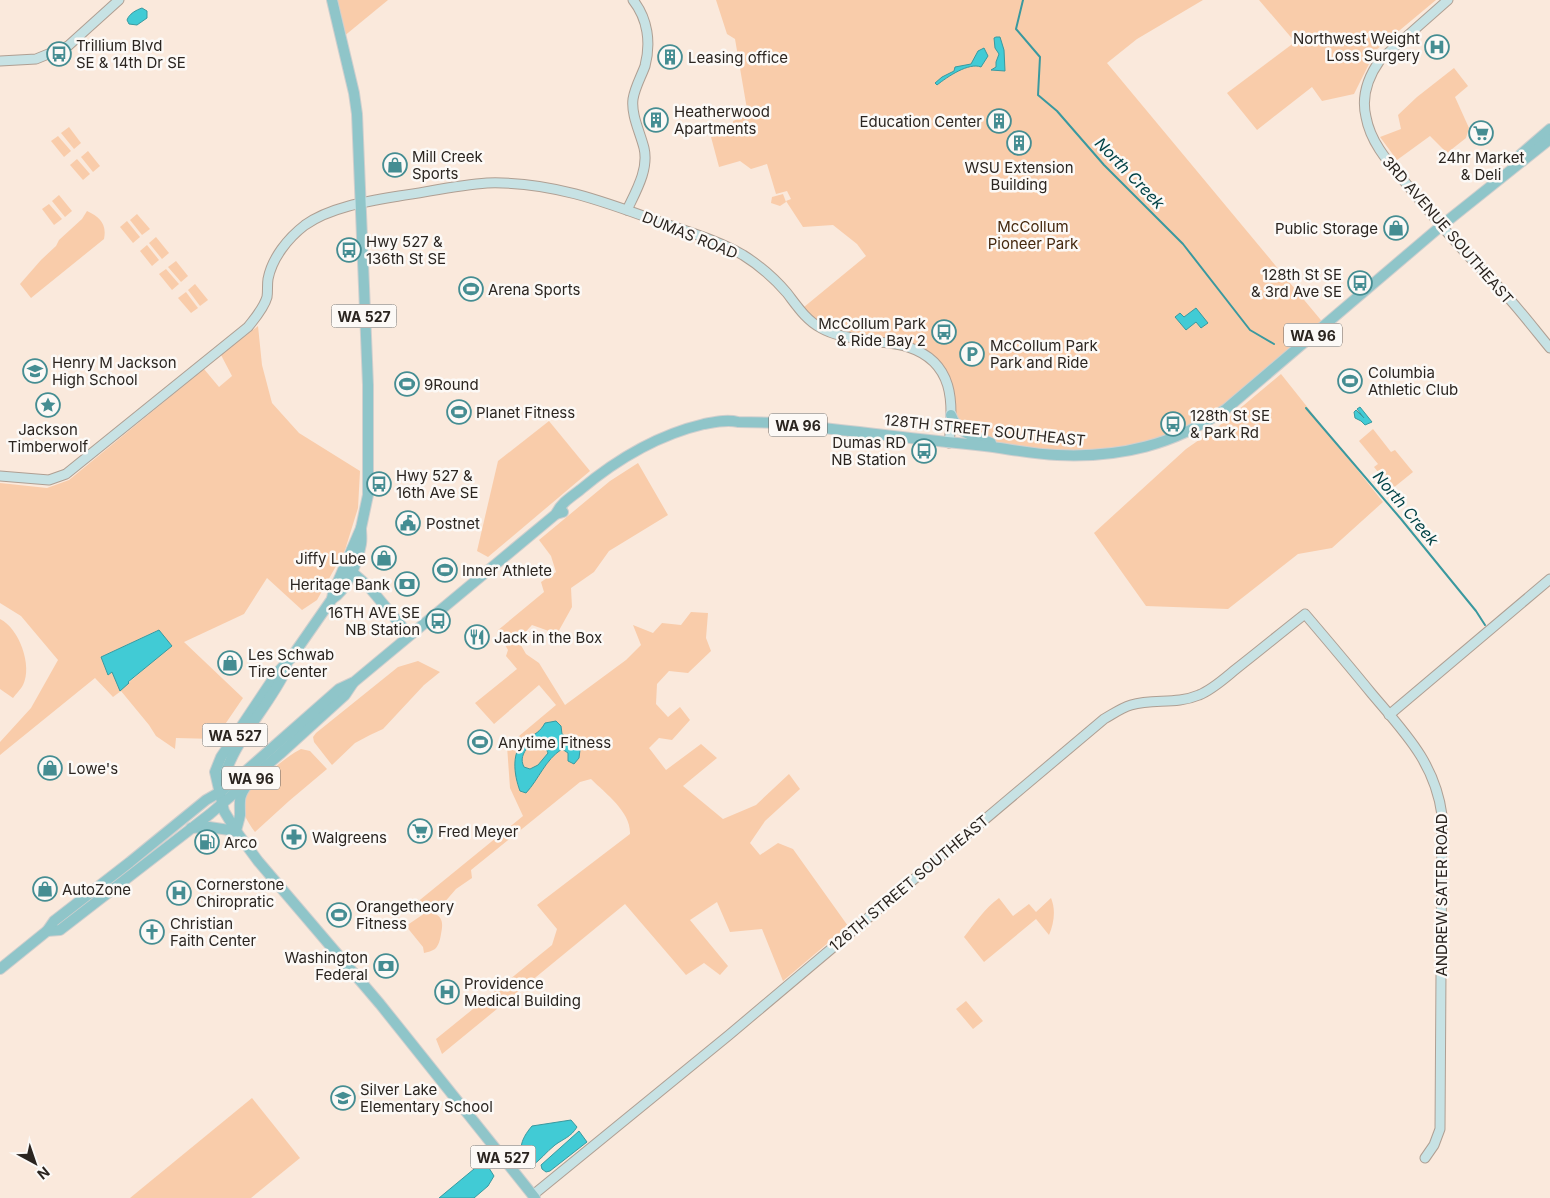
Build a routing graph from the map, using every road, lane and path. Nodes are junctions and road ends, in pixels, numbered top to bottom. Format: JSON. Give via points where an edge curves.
{"nodes":[{"id":1,"x":119,"y":0,"type":"edge"},
{"id":2,"x":332,"y":0,"type":"edge"},
{"id":3,"x":634,"y":0,"type":"edge"},
{"id":4,"x":1448,"y":0,"type":"edge"},
{"id":5,"x":0,"y":61,"type":"edge"},
{"id":6,"x":1549,"y":133,"type":"edge"},
{"id":7,"x":360,"y":203,"type":"junction"},
{"id":8,"x":628,"y":210,"type":"junction"},
{"id":9,"x":1441,"y":226,"type":"junction"},
{"id":10,"x":1550,"y":348,"type":"edge"},
{"id":11,"x":951,"y":415,"type":"junction"},
{"id":12,"x":949,"y":443,"type":"junction"},
{"id":13,"x":1008,"y":449,"type":"junction"},
{"id":14,"x":0,"y":476,"type":"edge"},
{"id":15,"x":360,"y":528,"type":"junction"},
{"id":16,"x":352,"y":549,"type":"junction"},
{"id":17,"x":352,"y":572,"type":"junction"},
{"id":18,"x":1550,"y":579,"type":"edge"},
{"id":19,"x":332,"y":599,"type":"junction"},
{"id":20,"x":1305,"y":614,"type":"joint"},
{"id":21,"x":409,"y":635,"type":"junction"},
{"id":22,"x":354,"y":682,"type":"junction"},
{"id":23,"x":1389,"y":714,"type":"junction"},
{"id":24,"x":257,"y":773,"type":"junction"},
{"id":25,"x":220,"y":792,"type":"junction"},
{"id":26,"x":223,"y":803,"type":"junction"},
{"id":27,"x":190,"y":828,"type":"junction"},
{"id":28,"x":236,"y":832,"type":"junction"},
{"id":29,"x":47,"y":931,"type":"junction"},
{"id":30,"x":0,"y":969,"type":"edge"},
{"id":31,"x":1425,"y":1158,"type":"dead end"},
{"id":32,"x":534,"y":1197,"type":"edge"}],
"edges":[{"from":1,"to":5,"type":"street","via":[[68,46],[36,59]]},
{"from":2,"to":7,"type":"main road","number":"WA 527","via":[[357,114]]},
{"from":3,"to":8,"type":"street","via":[[644,18],[648,48],[633,100],[644,150],[644,170]]},
{"from":4,"to":9,"type":"street","name":"3RD AVENUE SOUTHEAST","via":[[1380,60],[1366,86],[1364,103],[1370,131],[1381,154]]},
{"from":6,"to":9,"type":"main road","name":"128TH STREET SOUTHEAST","number":"WA 96"},
{"from":6,"to":9,"type":"main road","name":"128TH STREET SOUTHEAST","number":"WA 96","via":[[1520,164]]},
{"from":7,"to":8,"type":"street","name":"DUMAS ROAD","via":[[486,184],[534,185],[588,196]]},
{"from":7,"to":14,"type":"street","name":"DUMAS ROAD","via":[[321,216],[289,240],[277,255],[268,278],[267,298],[248,327],[84,461],[66,474],[49,480]]},
{"from":7,"to":15,"type":"main road","number":"WA 527","via":[[369,460],[368,495]]},
{"from":8,"to":11,"type":"street","name":"DUMAS ROAD","via":[[719,243],[744,256],[760,267],[820,328],[842,336],[904,346],[924,354],[945,377]]},
{"from":9,"to":10,"type":"street","name":"3RD AVENUE SOUTHEAST","via":[[1496,283]]},
{"from":9,"to":13,"type":"main road","name":"128TH STREET SOUTHEAST","number":"WA 96","via":[[1226,409],[1201,425],[1160,443],[1110,454],[1057,455]]},
{"from":11,"to":12,"type":"street","name":"DUMAS ROAD"},
{"from":11,"to":13,"type":"main road","via":[[965,432]]},
{"from":12,"to":13,"type":"main road","name":"128TH STREET SOUTHEAST","number":"WA 96"},
{"from":12,"to":21,"type":"main road","name":"128TH STREET SOUTHEAST","number":"WA 96","via":[[731,420],[688,428],[645,445],[612,464]]},
{"from":15,"to":16,"type":"main road","number":"WA 527"},
{"from":15,"to":17,"type":"main road","number":"WA 527","via":[[362,543]]},
{"from":16,"to":17,"type":"main road"},
{"from":16,"to":19,"type":"main road","number":"WA 527"},
{"from":17,"to":19,"type":"main road","number":"WA 527","via":[[338,596]]},
{"from":17,"to":21,"type":"main road","via":[[369,587]]},
{"from":18,"to":23,"type":"street"},
{"from":19,"to":25,"type":"main road","number":"WA 527","via":[[221,758],[215,772]]},
{"from":20,"to":23,"type":"street","name":"ANDREW SATER ROAD"},
{"from":20,"to":32,"type":"street","name":"126TH STREET SOUTHEAST","via":[[1201,695],[1172,702],[1132,704],[1104,719]]},
{"from":21,"to":22,"type":"main road","number":"WA 96"},
{"from":22,"to":24,"type":"main road","number":"WA 96","via":[[345,695]]},
{"from":22,"to":25,"type":"main road","number":"WA 96","via":[[339,688]]},
{"from":23,"to":31,"type":"street","name":"ANDREW SATER ROAD","via":[[1431,773],[1440,798],[1442,816],[1440,1129]]},
{"from":24,"to":26,"type":"main road","number":"WA 96"},
{"from":24,"to":28,"type":"main road","via":[[242,793]]},
{"from":25,"to":26,"type":"main road","number":"WA 527"},
{"from":25,"to":29,"type":"main road","number":"WA 96","via":[[54,921]]},
{"from":26,"to":27,"type":"main road","number":"WA 96"},
{"from":26,"to":28,"type":"main road","number":"WA 527"},
{"from":27,"to":28,"type":"main road","via":[[209,827]]},
{"from":27,"to":29,"type":"main road","number":"WA 96","via":[[60,930]]},
{"from":28,"to":32,"type":"main road","number":"WA 527","via":[[419,1052]]},
{"from":29,"to":30,"type":"main road","number":"WA 96"}]}
